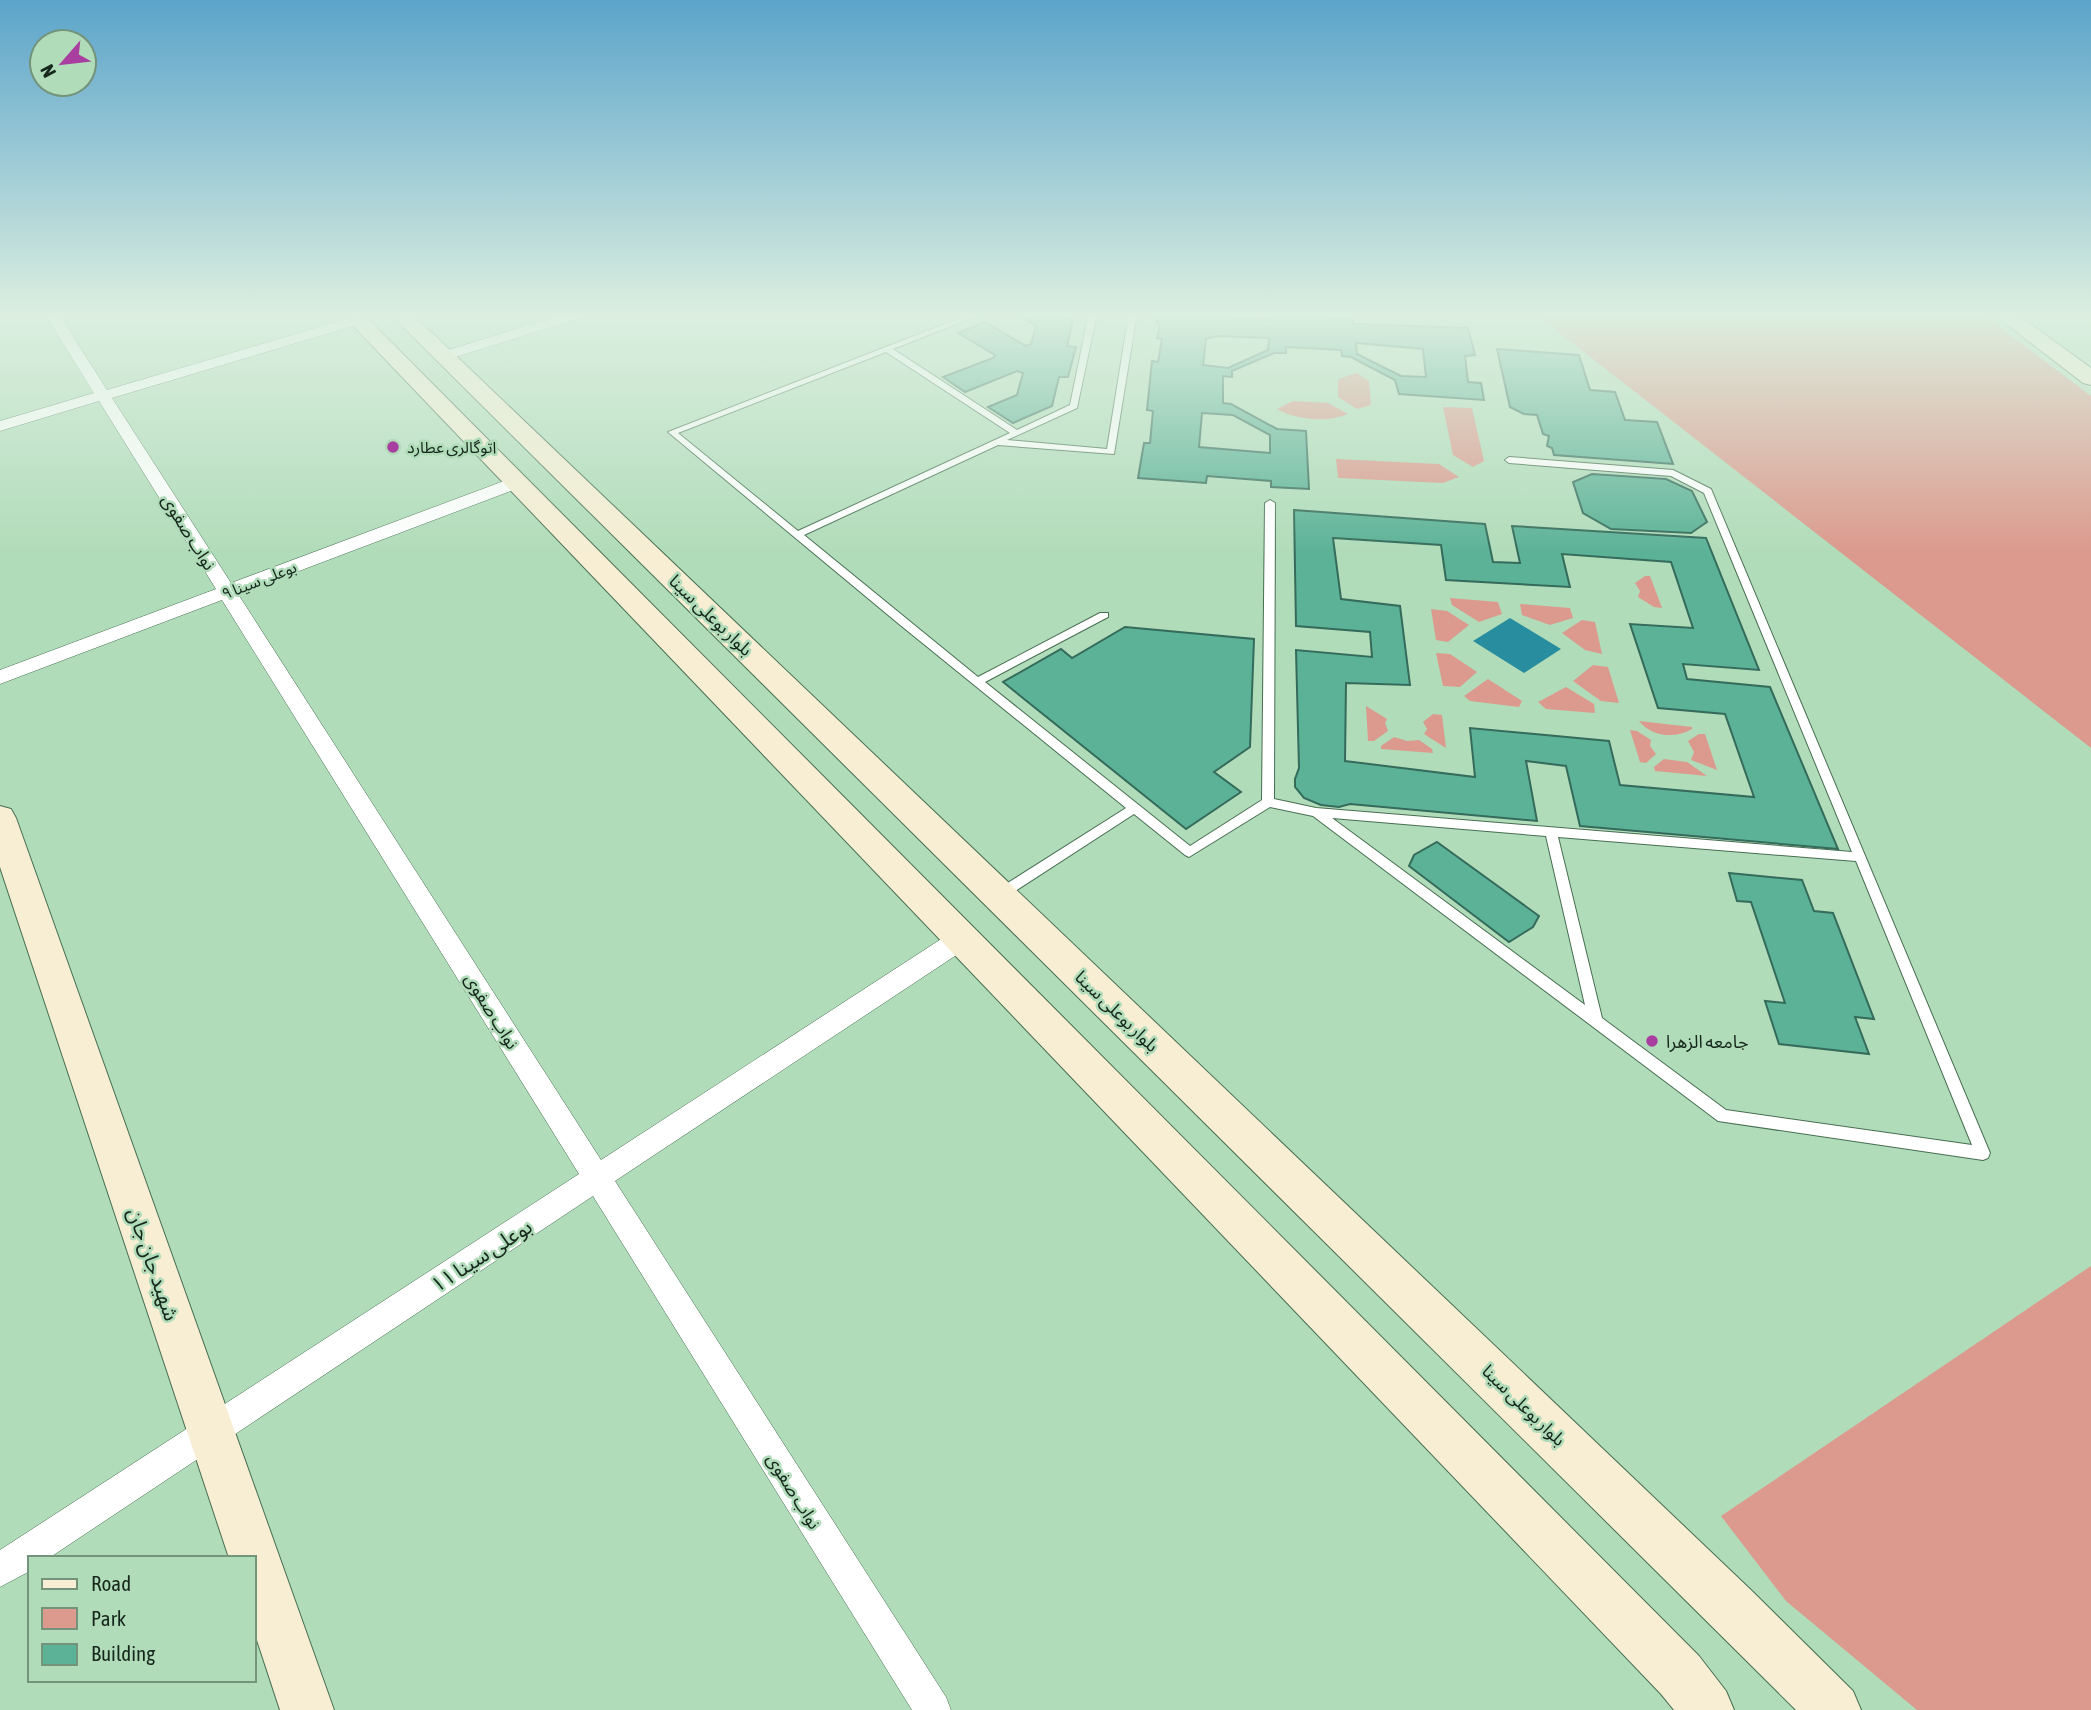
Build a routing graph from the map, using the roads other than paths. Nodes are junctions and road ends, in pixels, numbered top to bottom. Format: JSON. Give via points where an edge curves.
{"nodes":[{"id":1,"x":101,"y":393,"type":"edge"},
{"id":2,"x":113,"y":393,"type":"edge"},
{"id":3,"x":430,"y":393,"type":"edge"},
{"id":4,"x":489,"y":393,"type":"edge"},
{"id":5,"x":774,"y":393,"type":"edge"},
{"id":6,"x":954,"y":393,"type":"edge"},
{"id":7,"x":1077,"y":393,"type":"edge"},
{"id":8,"x":1120,"y":393,"type":"edge"},
{"id":9,"x":103,"y":396,"type":"junction"},
{"id":10,"x":0,"y":426,"type":"edge"},
{"id":11,"x":1016,"y":433,"type":"junction"},
{"id":12,"x":996,"y":442,"type":"junction"},
{"id":13,"x":1509,"y":460,"type":"dead end"},
{"id":14,"x":518,"y":482,"type":"junction"},
{"id":15,"x":1270,"y":503,"type":"dead end"},
{"id":16,"x":797,"y":535,"type":"junction"},
{"id":17,"x":227,"y":592,"type":"junction"},
{"id":18,"x":1104,"y":615,"type":"dead end"},
{"id":19,"x":0,"y":677,"type":"edge"},
{"id":20,"x":977,"y":682,"type":"junction"},
{"id":21,"x":1268,"y":802,"type":"junction"},
{"id":22,"x":1134,"y":808,"type":"junction"},
{"id":23,"x":1316,"y":812,"type":"junction"},
{"id":24,"x":0,"y":818,"type":"edge"},
{"id":25,"x":1551,"y":831,"type":"junction"},
{"id":26,"x":1860,"y":857,"type":"junction"},
{"id":27,"x":999,"y":895,"type":"junction"},
{"id":28,"x":961,"y":939,"type":"junction"},
{"id":29,"x":1597,"y":1022,"type":"junction"},
{"id":30,"x":597,"y":1178,"type":"junction"},
{"id":31,"x":211,"y":1432,"type":"junction"},
{"id":32,"x":254,"y":1556,"type":"edge"},
{"id":33,"x":256,"y":1562,"type":"edge"},
{"id":34,"x":0,"y":1570,"type":"edge"},
{"id":35,"x":307,"y":1710,"type":"edge"},
{"id":36,"x":933,"y":1710,"type":"edge"},
{"id":37,"x":1707,"y":1710,"type":"edge"},
{"id":38,"x":1834,"y":1710,"type":"edge"}],
"edges":[{"from":1,"to":9,"type":"street","name":"نواب صفوی"},
{"from":2,"to":9,"type":"street"},
{"from":3,"to":14,"type":"main road"},
{"from":4,"to":27,"type":"main road","name":"بلوار بوعلی سینا"},
{"from":5,"to":16,"type":"lane","via":[[673,432]]},
{"from":6,"to":11,"type":"lane"},
{"from":7,"to":11,"type":"lane","via":[[1074,406]]},
{"from":8,"to":12,"type":"lane","via":[[1111,452]]},
{"from":9,"to":10,"type":"street"},
{"from":9,"to":17,"type":"street","name":"نواب صفوی"},
{"from":11,"to":12,"type":"lane"},
{"from":12,"to":16,"type":"lane"},
{"from":13,"to":26,"type":"lane","via":[[1673,473],[1708,491]]},
{"from":14,"to":17,"type":"street","name":"بوعلی سینا ۹"},
{"from":14,"to":28,"type":"main road"},
{"from":15,"to":21,"type":"lane"},
{"from":16,"to":20,"type":"lane"},
{"from":17,"to":19,"type":"street","name":"بوعلی سینا ۹"},
{"from":17,"to":30,"type":"street","name":"نواب صفوی"},
{"from":18,"to":20,"type":"lane"},
{"from":20,"to":22,"type":"lane"},
{"from":21,"to":22,"type":"lane","via":[[1189,852]]},
{"from":21,"to":23,"type":"lane"},
{"from":22,"to":27,"type":"lane"},
{"from":23,"to":25,"type":"lane"},
{"from":23,"to":29,"type":"lane"},
{"from":24,"to":31,"type":"main road","name":"شهید جان جان"},
{"from":25,"to":26,"type":"lane"},
{"from":25,"to":29,"type":"lane"},
{"from":26,"to":29,"type":"lane","via":[[1983,1153],[1723,1116]]},
{"from":27,"to":38,"type":"main road","name":"بلوار بوعلی سینا"},
{"from":28,"to":30,"type":"street","name":"بوعلی سینا ۱۱"},
{"from":28,"to":37,"type":"main road","via":[[1670,1665]]},
{"from":30,"to":31,"type":"street","name":"بوعلی سینا ۱۱"},
{"from":30,"to":36,"type":"street","name":"نواب صفوی"},
{"from":31,"to":32,"type":"main road","name":"شهید جان جان"},
{"from":31,"to":34,"type":"street","name":"بوعلی سینا ۱۱"},
{"from":33,"to":35,"type":"main road","name":"شهید جان جان"}]}
